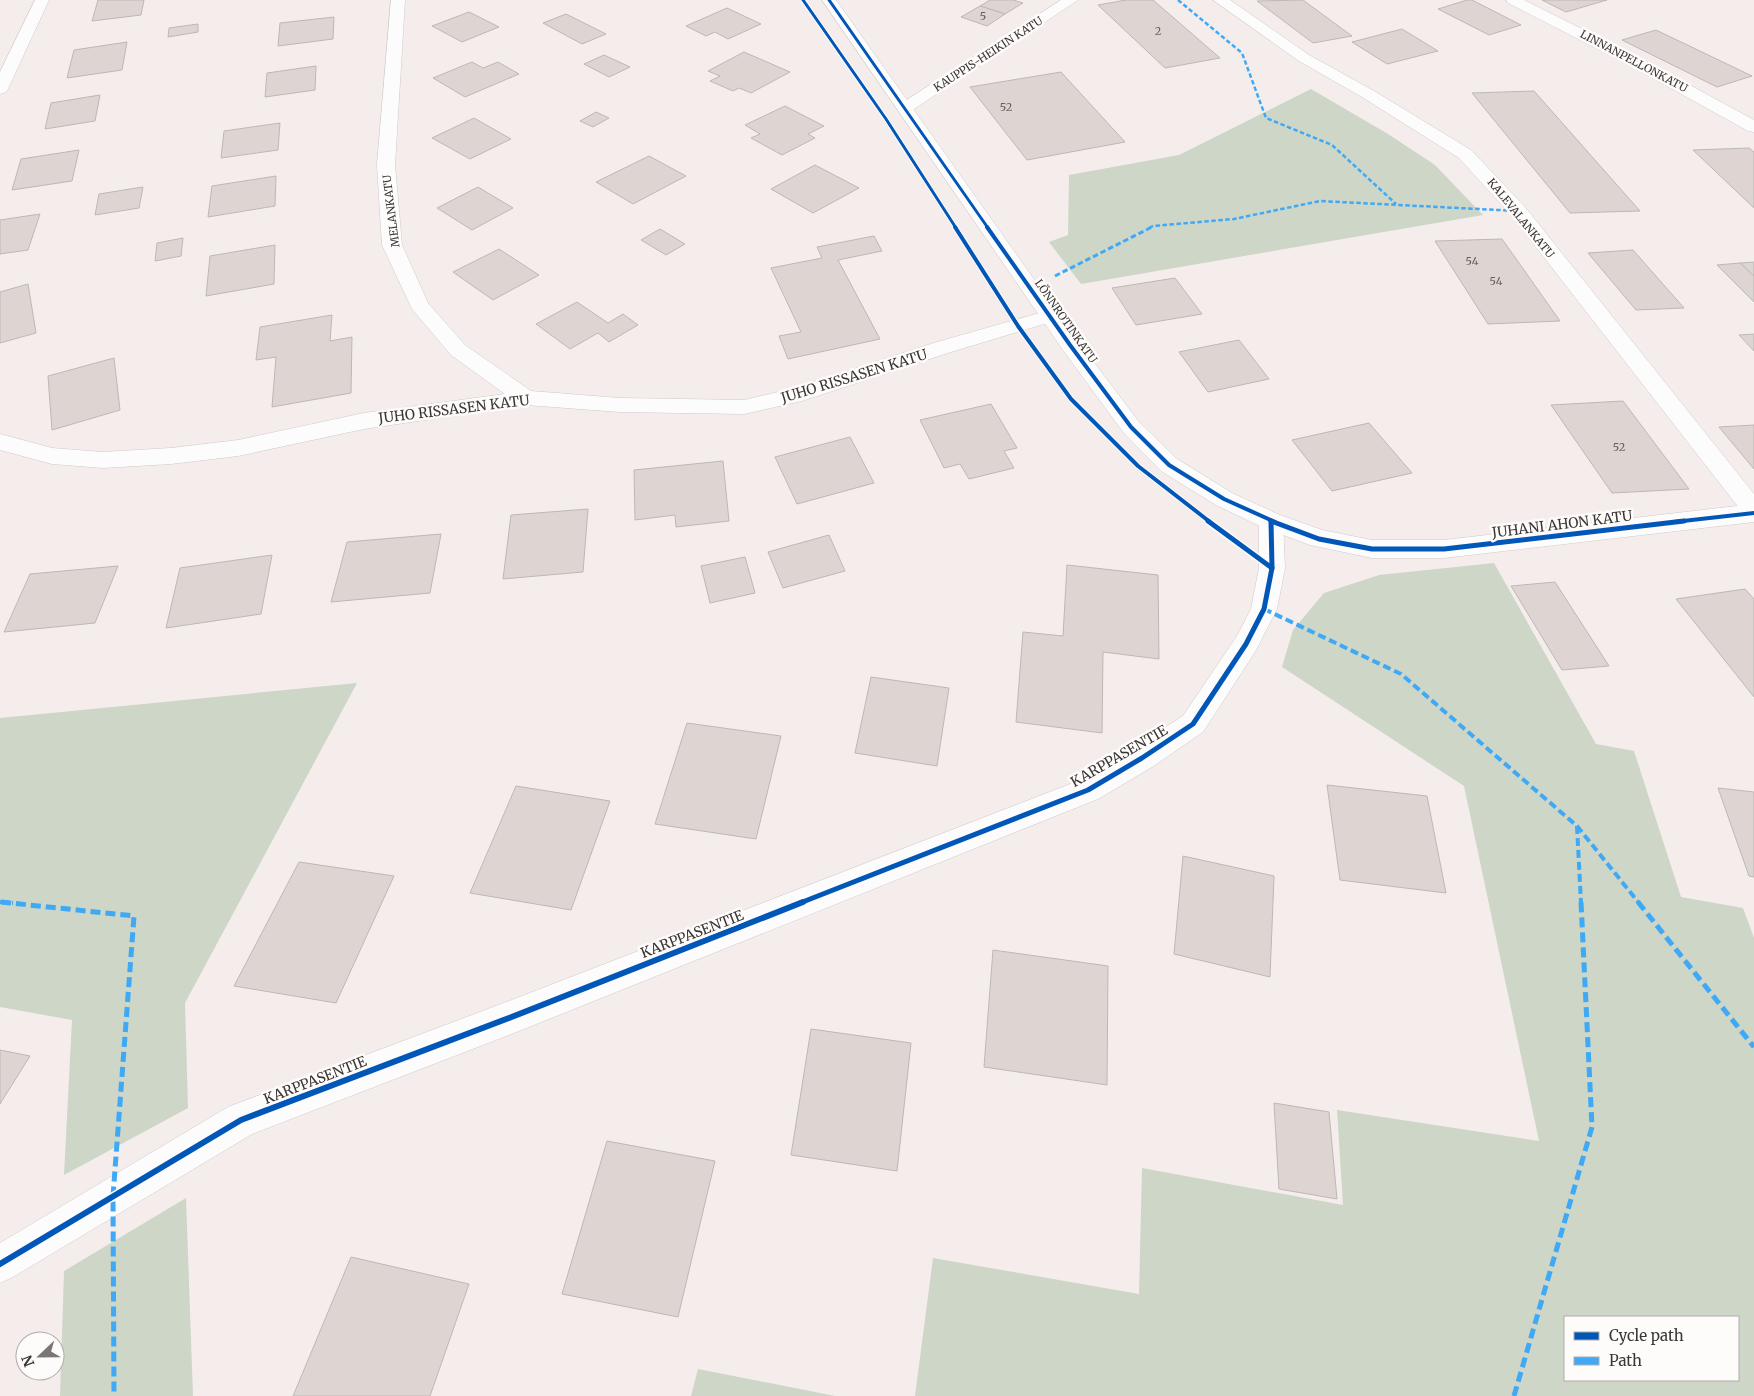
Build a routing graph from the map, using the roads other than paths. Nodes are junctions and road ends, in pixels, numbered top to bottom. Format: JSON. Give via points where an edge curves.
{"nodes":[{"id":1,"x":42,"y":0,"type":"edge"},
{"id":2,"x":398,"y":0,"type":"edge"},
{"id":3,"x":828,"y":0,"type":"edge"},
{"id":4,"x":1071,"y":0,"type":"edge"},
{"id":5,"x":1220,"y":0,"type":"edge"},
{"id":6,"x":1513,"y":0,"type":"edge"},
{"id":7,"x":0,"y":88,"type":"edge"},
{"id":8,"x":905,"y":108,"type":"junction"},
{"id":9,"x":1754,"y":127,"type":"edge"},
{"id":10,"x":1050,"y":316,"type":"junction"},
{"id":11,"x":526,"y":398,"type":"junction"},
{"id":12,"x":0,"y":442,"type":"edge"},
{"id":13,"x":1754,"y":512,"type":"edge"},
{"id":14,"x":1271,"y":521,"type":"junction"},
{"id":15,"x":1372,"y":549,"type":"joint"},
{"id":16,"x":0,"y":1264,"type":"edge"}],
"edges":[{"from":1,"to":7,"type":"street"},
{"from":2,"to":11,"type":"street","name":"MELANKATU","via":[[386,165],[392,245],[419,305],[452,344]]},
{"from":3,"to":8,"type":"street","name":"LÖNNROTINKATU"},
{"from":4,"to":8,"type":"street","name":"KAUPPIS-HEIKIN KATU"},
{"from":5,"to":13,"type":"street","name":"KALEVALANKATU","via":[[1304,58],[1465,154],[1518,212]]},
{"from":6,"to":9,"type":"street","name":"LINNANPELLONKATU","via":[[1686,88]]},
{"from":8,"to":10,"type":"street","name":"LÖNNROTINKATU"},
{"from":10,"to":11,"type":"street","name":"JUHO RISSASEN KATU","via":[[794,396],[744,406],[620,405]]},
{"from":10,"to":14,"type":"street","name":"LÖNNROTINKATU","via":[[1131,427],[1169,465],[1224,499]]},
{"from":11,"to":12,"type":"street","name":"JUHO RISSASEN KATU","via":[[364,421],[238,448],[171,456],[103,460],[52,456]]},
{"from":13,"to":15,"type":"street","name":"JUHANI AHON KATU","via":[[1444,549]]},
{"from":14,"to":15,"type":"street","name":"LÖNNROTINKATU","via":[[1319,539]]},
{"from":14,"to":16,"type":"street","name":"KARPPASENTIE","via":[[1272,568],[1264,609],[1246,644],[1193,724],[1088,790],[241,1120]]}]}
